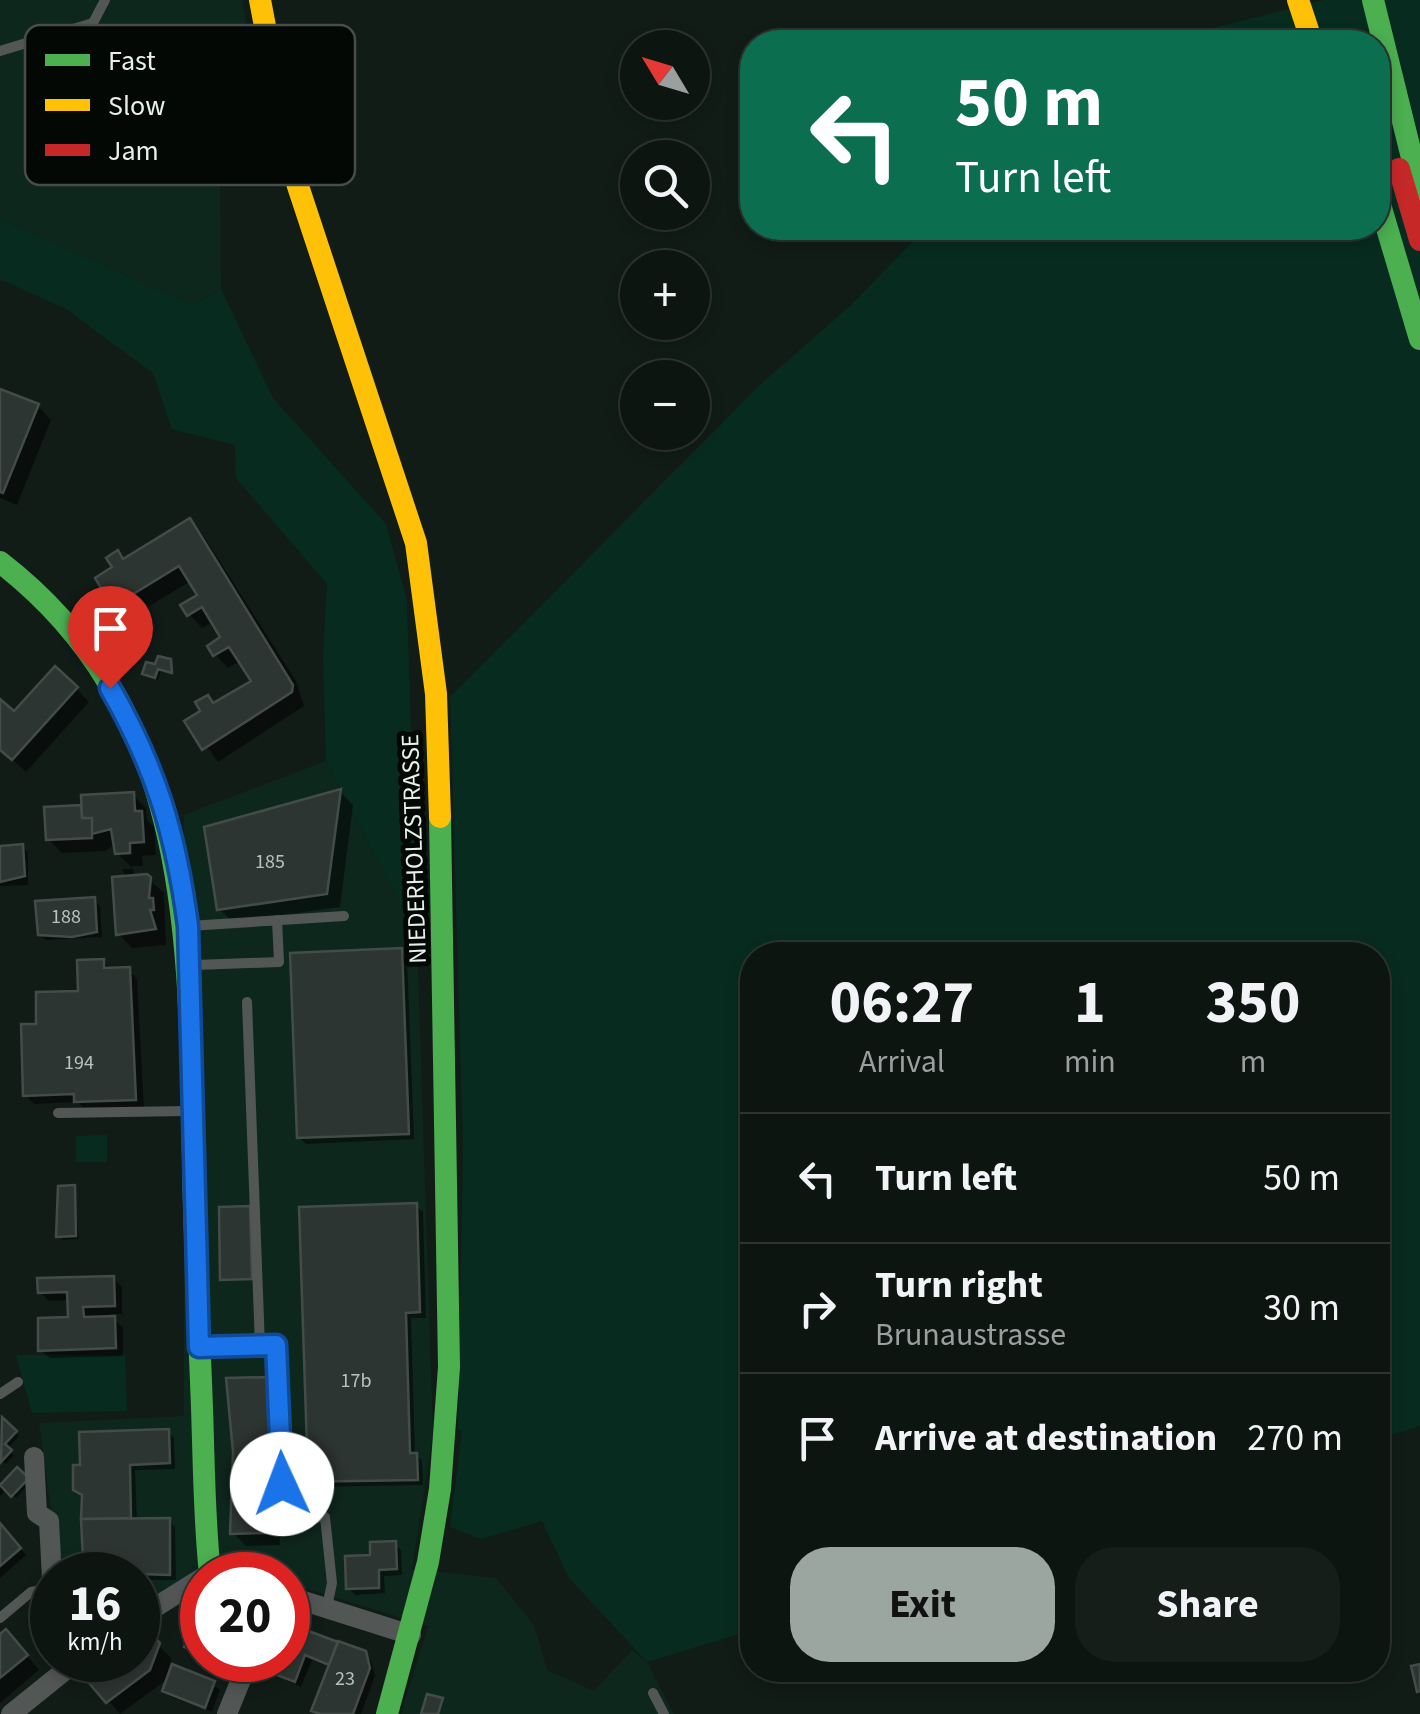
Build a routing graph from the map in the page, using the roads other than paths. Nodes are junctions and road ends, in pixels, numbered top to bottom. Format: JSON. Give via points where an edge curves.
{"nodes":[{"id":1,"x":105,"y":0,"type":"edge"},
{"id":2,"x":260,"y":0,"type":"edge"},
{"id":3,"x":1298,"y":0,"type":"edge"},
{"id":4,"x":1313,"y":0,"type":"edge"},
{"id":5,"x":1353,"y":0,"type":"edge"},
{"id":6,"x":1373,"y":0,"type":"edge"},
{"id":7,"x":86,"y":25,"type":"edge"},
{"id":8,"x":264,"y":25,"type":"edge"},
{"id":9,"x":1308,"y":30,"type":"edge"},
{"id":10,"x":1323,"y":30,"type":"edge"},
{"id":11,"x":1361,"y":30,"type":"edge"},
{"id":12,"x":1380,"y":30,"type":"edge"},
{"id":13,"x":25,"y":43,"type":"edge"},
{"id":14,"x":0,"y":51,"type":"edge"},
{"id":15,"x":1390,"y":69,"type":"edge"},
{"id":16,"x":1390,"y":136,"type":"edge"},
{"id":17,"x":297,"y":185,"type":"edge"},
{"id":18,"x":1420,"y":190,"type":"edge"},
{"id":19,"x":1377,"y":240,"type":"edge"},
{"id":20,"x":1389,"y":240,"type":"edge"},
{"id":21,"x":1420,"y":240,"type":"edge"},
{"id":22,"x":1399,"y":275,"type":"junction"},
{"id":23,"x":1420,"y":339,"type":"edge"},
{"id":24,"x":0,"y":562,"type":"edge"},
{"id":25,"x":344,"y":916,"type":"dead end"},
{"id":26,"x":277,"y":920,"type":"junction"},
{"id":27,"x":188,"y":926,"type":"junction"},
{"id":28,"x":189,"y":966,"type":"junction"},
{"id":29,"x":247,"y":1002,"type":"dead end"},
{"id":30,"x":193,"y":1111,"type":"junction"},
{"id":31,"x":58,"y":1113,"type":"dead end"},
{"id":32,"x":260,"y":1346,"type":"junction"},
{"id":33,"x":199,"y":1347,"type":"junction"},
{"id":34,"x":18,"y":1382,"type":"dead end"},
{"id":35,"x":0,"y":1394,"type":"edge"},
{"id":36,"x":34,"y":1457,"type":"dead end"},
{"id":37,"x":51,"y":1552,"type":"edge"},
{"id":38,"x":208,"y":1552,"type":"edge"},
{"id":39,"x":30,"y":1594,"type":"edge"},
{"id":40,"x":310,"y":1603,"type":"edge"},
{"id":41,"x":326,"y":1608,"type":"junction"},
{"id":42,"x":0,"y":1618,"type":"edge"},
{"id":43,"x":411,"y":1635,"type":"junction"},
{"id":44,"x":46,"y":1682,"type":"edge"},
{"id":45,"x":240,"y":1682,"type":"edge"},
{"id":46,"x":654,"y":1693,"type":"dead end"},
{"id":47,"x":10,"y":1714,"type":"edge"},
{"id":48,"x":228,"y":1714,"type":"edge"},
{"id":49,"x":386,"y":1714,"type":"edge"},
{"id":50,"x":664,"y":1714,"type":"edge"}],
"edges":[{"from":1,"to":7,"type":"lane"},
{"from":2,"to":8,"type":"main road","name":"NIEDERHOLZSTRASSE"},
{"from":3,"to":9,"type":"main road"},
{"from":4,"to":10,"type":"main road"},
{"from":5,"to":11,"type":"main road"},
{"from":6,"to":12,"type":"main road"},
{"from":13,"to":14,"type":"lane"},
{"from":15,"to":18,"type":"main road"},
{"from":16,"to":21,"type":"main road"},
{"from":17,"to":43,"type":"main road","name":"NIEDERHOLZSTRASSE","via":[[416,542],[436,694],[449,1367],[440,1489]]},
{"from":19,"to":22,"type":"main road"},
{"from":20,"to":22,"type":"main road"},
{"from":22,"to":23,"type":"main road"},
{"from":24,"to":27,"type":"main road","via":[[72,632],[144,748],[176,846]]},
{"from":25,"to":26,"type":"lane"},
{"from":26,"to":27,"type":"lane"},
{"from":26,"to":28,"type":"lane","via":[[278,962]]},
{"from":27,"to":28,"type":"main road"},
{"from":28,"to":30,"type":"main road"},
{"from":29,"to":32,"type":"lane"},
{"from":30,"to":31,"type":"lane"},
{"from":30,"to":33,"type":"main road"},
{"from":32,"to":33,"type":"lane"},
{"from":32,"to":41,"type":"lane","via":[[276,1345],[283,1519],[325,1517],[332,1583]]},
{"from":33,"to":38,"type":"main road"},
{"from":34,"to":35,"type":"lane"},
{"from":36,"to":37,"type":"street","via":[[37,1512],[49,1521]]},
{"from":39,"to":42,"type":"lane"},
{"from":40,"to":41,"type":"street"},
{"from":41,"to":43,"type":"street"},
{"from":43,"to":49,"type":"main road","name":"NIEDERHOLZSTRASSE"},
{"from":44,"to":47,"type":"street"},
{"from":45,"to":48,"type":"street"},
{"from":46,"to":50,"type":"lane"}]}
